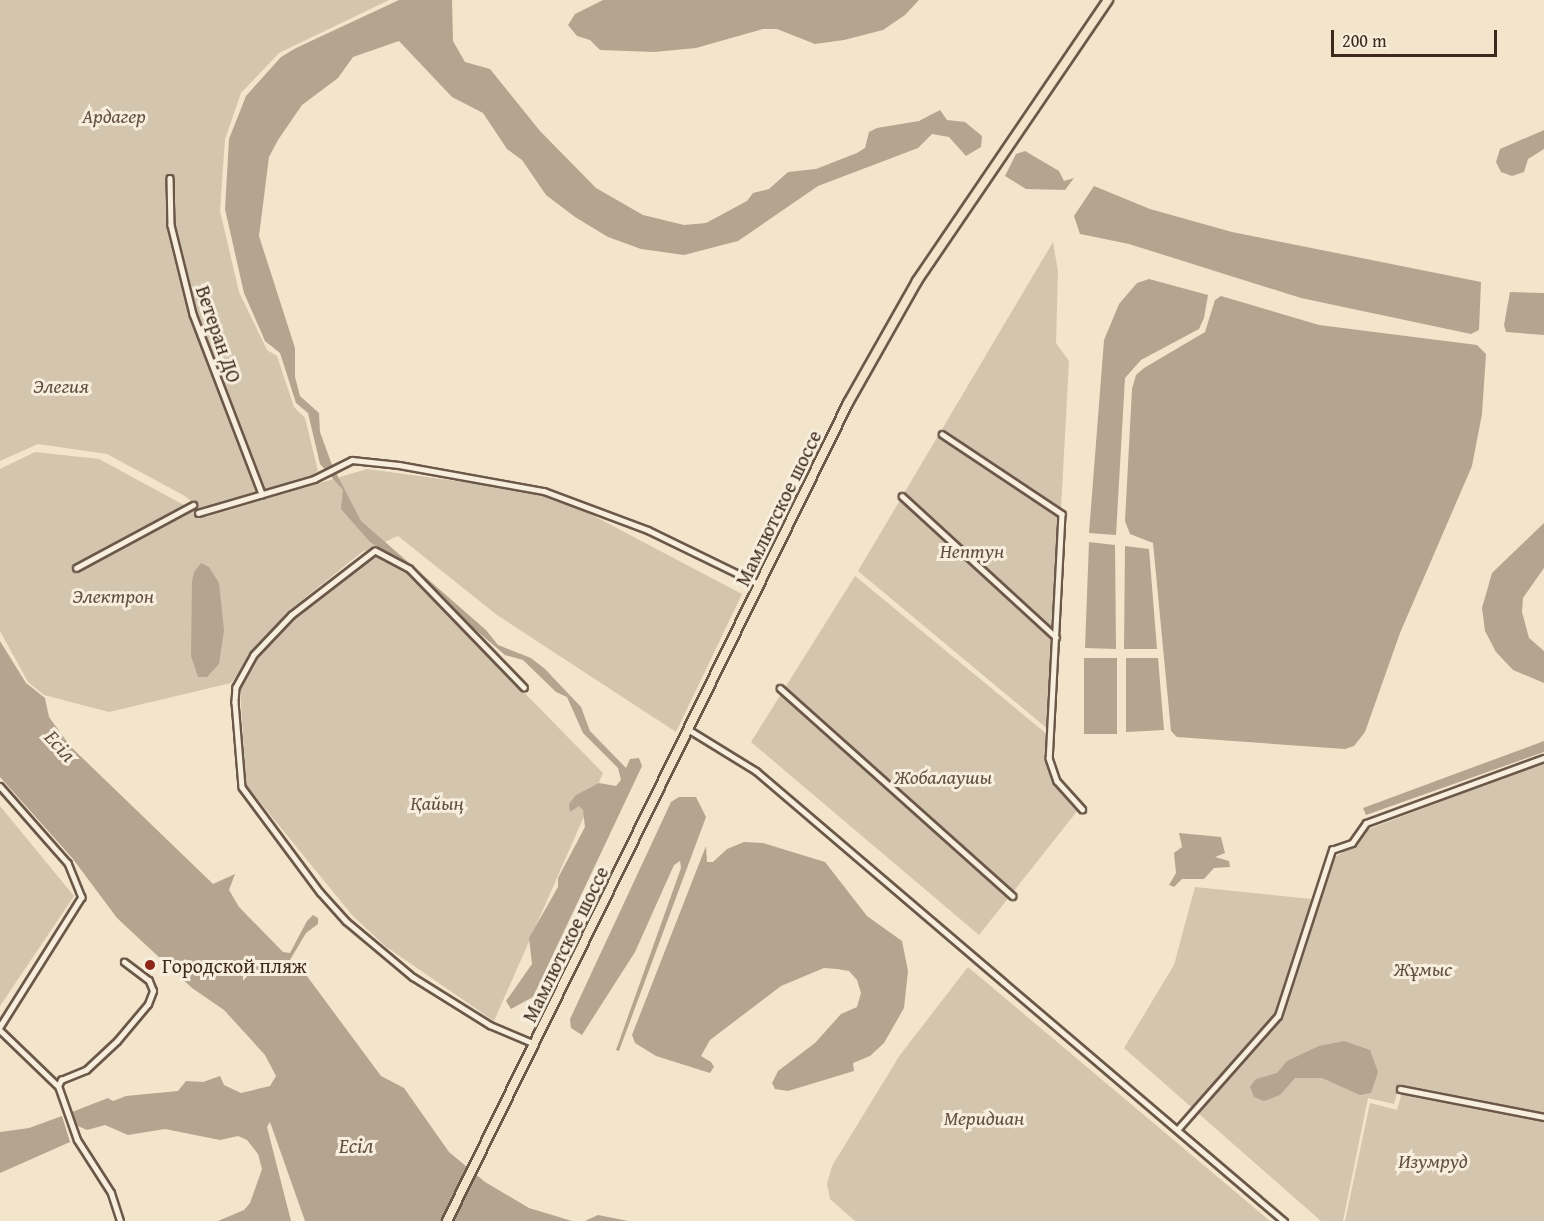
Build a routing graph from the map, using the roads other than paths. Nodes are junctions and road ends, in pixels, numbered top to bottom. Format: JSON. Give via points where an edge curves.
{"nodes":[{"id":1,"x":1108,"y":0,"type":"edge"},
{"id":2,"x":170,"y":178,"type":"dead end"},
{"id":3,"x":942,"y":434,"type":"dead end"},
{"id":4,"x":262,"y":494,"type":"junction"},
{"id":5,"x":902,"y":496,"type":"dead end"},
{"id":6,"x":193,"y":506,"type":"dead end"},
{"id":7,"x":198,"y":513,"type":"dead end"},
{"id":8,"x":76,"y":568,"type":"dead end"},
{"id":9,"x":759,"y":584,"type":"junction"},
{"id":10,"x":1056,"y":637,"type":"junction"},
{"id":11,"x":524,"y":687,"type":"dead end"},
{"id":12,"x":780,"y":688,"type":"dead end"},
{"id":13,"x":688,"y":729,"type":"junction"},
{"id":14,"x":1544,"y":758,"type":"edge"},
{"id":15,"x":0,"y":786,"type":"edge"},
{"id":16,"x":1082,"y":809,"type":"dead end"},
{"id":17,"x":1013,"y":896,"type":"dead end"},
{"id":18,"x":124,"y":962,"type":"dead end"},
{"id":19,"x":0,"y":1028,"type":"edge"},
{"id":20,"x":535,"y":1044,"type":"junction"},
{"id":21,"x":58,"y":1086,"type":"junction"},
{"id":22,"x":1400,"y":1089,"type":"dead end"},
{"id":23,"x":1544,"y":1118,"type":"edge"},
{"id":24,"x":1177,"y":1130,"type":"junction"},
{"id":25,"x":120,"y":1221,"type":"edge"},
{"id":26,"x":447,"y":1221,"type":"edge"},
{"id":27,"x":1284,"y":1221,"type":"edge"}],
"edges":[{"from":1,"to":9,"type":"highway","name":"Мамлютское шоссе","via":[[917,281],[848,403]]},
{"from":2,"to":4,"type":"street","name":"Ветеран ДО","via":[[171,225],[193,314]]},
{"from":3,"to":10,"type":"street","via":[[1062,514]]},
{"from":4,"to":7,"type":"street"},
{"from":4,"to":9,"type":"street","via":[[352,460],[544,491],[648,530]]},
{"from":5,"to":10,"type":"street"},
{"from":6,"to":8,"type":"street"},
{"from":9,"to":13,"type":"highway","name":"Мамлютское шоссе"},
{"from":10,"to":16,"type":"street","via":[[1049,758],[1057,781]]},
{"from":11,"to":20,"type":"street","via":[[409,569],[375,550],[292,615],[254,655],[236,687],[235,702],[242,787],[320,892],[346,921],[413,977],[490,1026]]},
{"from":12,"to":17,"type":"street"},
{"from":13,"to":20,"type":"highway","name":"Мамлютское шоссе"},
{"from":13,"to":24,"type":"street","via":[[756,771]]},
{"from":14,"to":24,"type":"street","via":[[1366,823],[1352,843],[1332,850],[1278,1016]]},
{"from":15,"to":19,"type":"street","via":[[68,863],[82,897]]},
{"from":18,"to":21,"type":"street","via":[[149,981],[153,991],[148,1004],[86,1070],[61,1080]]},
{"from":19,"to":21,"type":"street"},
{"from":20,"to":26,"type":"highway","name":"Мамлютское шоссе"},
{"from":21,"to":25,"type":"street","via":[[77,1140],[106,1183]]},
{"from":22,"to":23,"type":"street"},
{"from":24,"to":27,"type":"street"}]}
